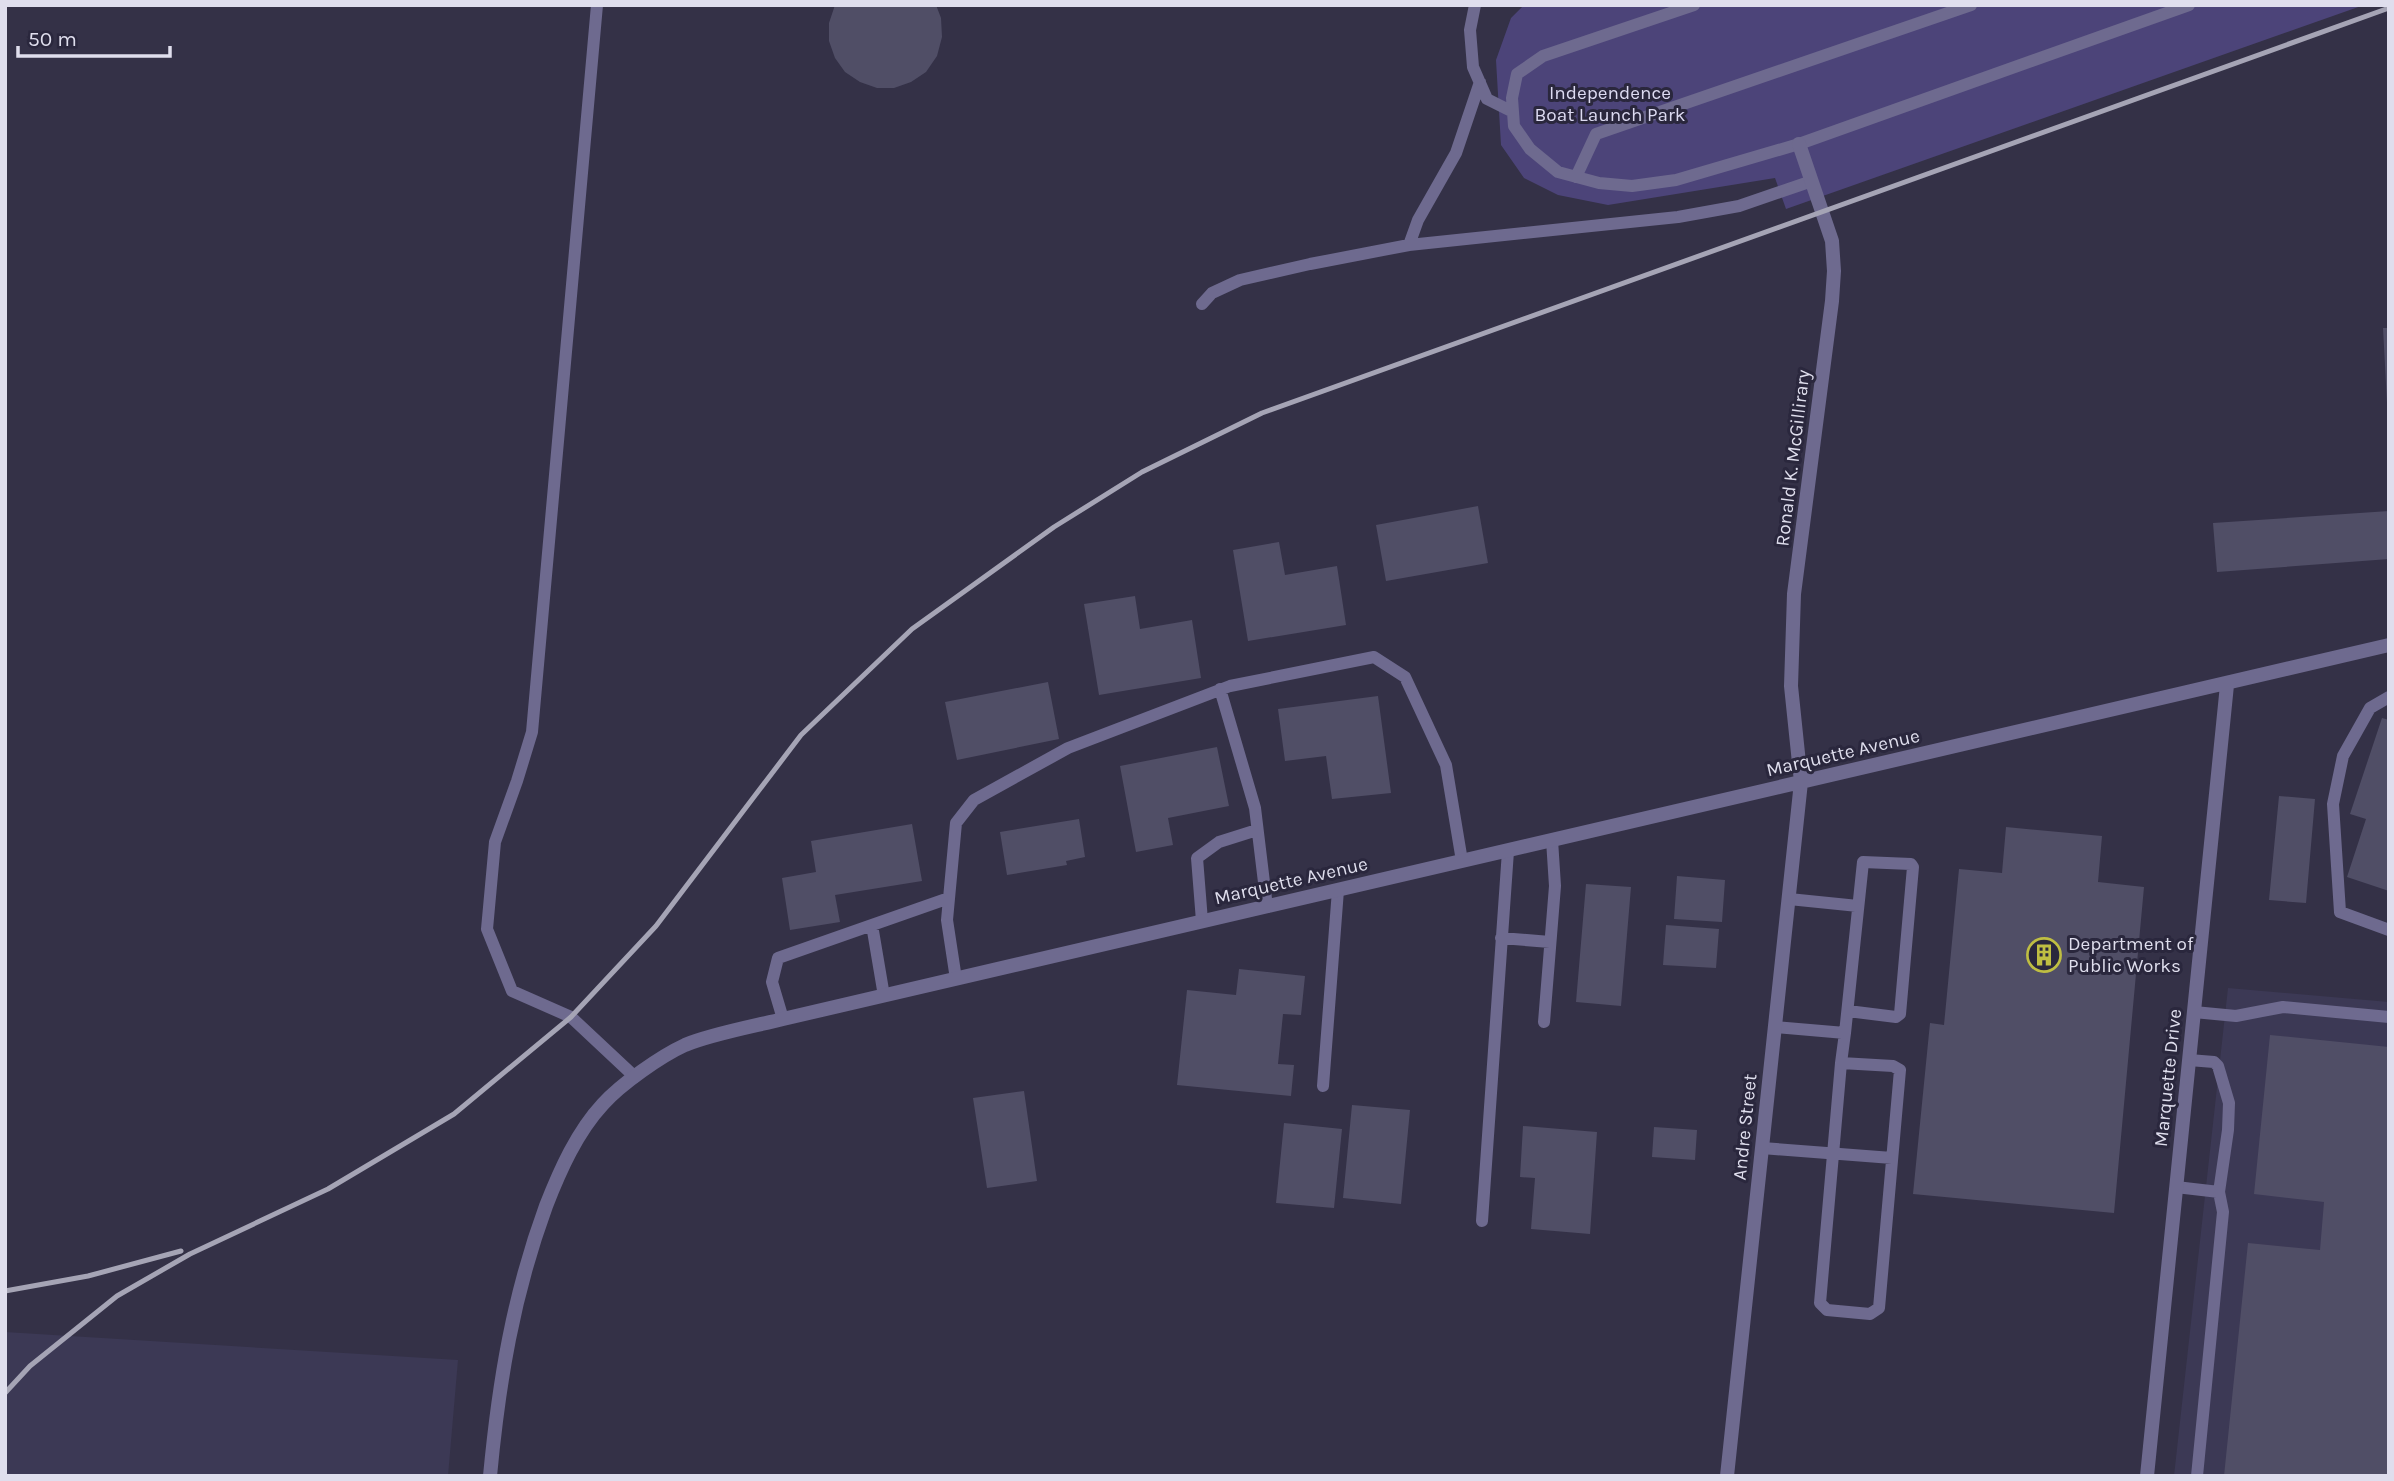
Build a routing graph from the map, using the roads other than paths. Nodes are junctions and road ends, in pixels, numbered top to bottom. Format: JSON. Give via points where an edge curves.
{"nodes":[{"id":1,"x":597,"y":5,"type":"edge"},
{"id":2,"x":1475,"y":5,"type":"edge"},
{"id":3,"x":1694,"y":5,"type":"edge"},
{"id":4,"x":1970,"y":5,"type":"edge"},
{"id":5,"x":2189,"y":5,"type":"edge"},
{"id":6,"x":1480,"y":82,"type":"junction"},
{"id":7,"x":1513,"y":112,"type":"junction"},
{"id":8,"x":1799,"y":144,"type":"junction"},
{"id":9,"x":1576,"y":177,"type":"junction"},
{"id":10,"x":1812,"y":181,"type":"junction"},
{"id":11,"x":1409,"y":245,"type":"junction"},
{"id":12,"x":1202,"y":304,"type":"dead end"},
{"id":13,"x":2388,"y":649,"type":"edge"},
{"id":14,"x":2227,"y":685,"type":"junction"},
{"id":15,"x":1220,"y":689,"type":"junction"},
{"id":16,"x":2389,"y":696,"type":"edge"},
{"id":17,"x":1801,"y":782,"type":"junction"},
{"id":18,"x":1257,"y":830,"type":"junction"},
{"id":19,"x":1552,"y":841,"type":"junction"},
{"id":20,"x":1508,"y":851,"type":"junction"},
{"id":21,"x":1462,"y":861,"type":"junction"},
{"id":22,"x":1338,"y":890,"type":"junction"},
{"id":23,"x":949,"y":898,"type":"junction"},
{"id":24,"x":1789,"y":899,"type":"junction"},
{"id":25,"x":1266,"y":906,"type":"junction"},
{"id":26,"x":1858,"y":906,"type":"junction"},
{"id":27,"x":1202,"y":922,"type":"junction"},
{"id":28,"x":873,"y":925,"type":"junction"},
{"id":29,"x":2389,"y":930,"type":"edge"},
{"id":30,"x":1501,"y":938,"type":"junction"},
{"id":31,"x":1550,"y":942,"type":"junction"},
{"id":32,"x":956,"y":979,"type":"junction"},
{"id":33,"x":884,"y":996,"type":"junction"},
{"id":34,"x":1848,"y":1011,"type":"junction"},
{"id":35,"x":2194,"y":1012,"type":"junction"},
{"id":36,"x":2389,"y":1017,"type":"edge"},
{"id":37,"x":783,"y":1019,"type":"junction"},
{"id":38,"x":1544,"y":1022,"type":"dead end"},
{"id":39,"x":1776,"y":1027,"type":"junction"},
{"id":40,"x":1845,"y":1033,"type":"junction"},
{"id":41,"x":2189,"y":1060,"type":"junction"},
{"id":42,"x":1841,"y":1063,"type":"junction"},
{"id":43,"x":635,"y":1077,"type":"junction"},
{"id":44,"x":1323,"y":1086,"type":"dead end"},
{"id":45,"x":1762,"y":1149,"type":"junction"},
{"id":46,"x":1833,"y":1153,"type":"junction"},
{"id":47,"x":1892,"y":1158,"type":"junction"},
{"id":48,"x":2176,"y":1187,"type":"junction"},
{"id":49,"x":2219,"y":1192,"type":"junction"},
{"id":50,"x":1482,"y":1221,"type":"dead end"},
{"id":51,"x":490,"y":1476,"type":"edge"},
{"id":52,"x":1727,"y":1476,"type":"edge"},
{"id":53,"x":2147,"y":1476,"type":"edge"},
{"id":54,"x":2197,"y":1476,"type":"edge"}],
"edges":[{"from":1,"to":43,"type":"lane","via":[[532,732],[495,842],[487,929],[512,991],[571,1017]]},
{"from":2,"to":6,"type":"lane","via":[[1470,30],[1473,67]]},
{"from":3,"to":7,"type":"lane","via":[[1543,57],[1517,74]]},
{"from":4,"to":9,"type":"lane","via":[[1596,134]]},
{"from":5,"to":8,"type":"lane"},
{"from":6,"to":7,"type":"lane","via":[[1488,99]]},
{"from":6,"to":11,"type":"lane","via":[[1456,153]]},
{"from":7,"to":9,"type":"lane","via":[[1514,126],[1530,149],[1558,172]]},
{"from":8,"to":9,"type":"lane","via":[[1676,180],[1632,186]]},
{"from":8,"to":10,"type":"street","name":"Ronald K. McGillirary"},
{"from":10,"to":11,"type":"lane","via":[[1739,206],[1678,217]]},
{"from":10,"to":17,"type":"street","name":"Ronald K. McGillirary","via":[[1832,241],[1834,271],[1794,594],[1791,686]]},
{"from":11,"to":12,"type":"lane","via":[[1240,280],[1212,293]]},
{"from":13,"to":14,"type":"street","name":"Marquette Avenue"},
{"from":14,"to":17,"type":"street","name":"Marquette Avenue"},
{"from":14,"to":35,"type":"street","name":"Marquette Drive"},
{"from":15,"to":18,"type":"lane","via":[[1255,808]]},
{"from":15,"to":21,"type":"lane","via":[[1374,657],[1405,677],[1446,765]]},
{"from":15,"to":23,"type":"lane","via":[[1068,748],[974,800],[956,823]]},
{"from":16,"to":29,"type":"lane","via":[[2370,708],[2343,756],[2333,804],[2340,912]]},
{"from":17,"to":19,"type":"street","name":"Marquette Avenue"},
{"from":17,"to":24,"type":"street","name":"Andre Street"},
{"from":18,"to":25,"type":"lane"},
{"from":18,"to":27,"type":"lane","via":[[1219,842],[1197,858]]},
{"from":19,"to":20,"type":"street","name":"Marquette Avenue"},
{"from":19,"to":31,"type":"lane","via":[[1555,886]]},
{"from":20,"to":21,"type":"street","name":"Marquette Avenue"},
{"from":20,"to":30,"type":"lane"},
{"from":21,"to":22,"type":"street","name":"Marquette Avenue"},
{"from":22,"to":25,"type":"street","name":"Marquette Avenue"},
{"from":22,"to":44,"type":"lane"},
{"from":23,"to":28,"type":"lane"},
{"from":23,"to":32,"type":"lane","via":[[947,920]]},
{"from":24,"to":26,"type":"lane"},
{"from":24,"to":39,"type":"street","name":"Andre Street"},
{"from":25,"to":27,"type":"street","name":"Marquette Avenue"},
{"from":26,"to":34,"type":"lane"},
{"from":26,"to":34,"type":"lane","via":[[1863,862],[1911,864],[1900,1014]]},
{"from":27,"to":32,"type":"street","name":"Marquette Avenue"},
{"from":28,"to":33,"type":"lane"},
{"from":28,"to":37,"type":"lane","via":[[778,958],[772,982]]},
{"from":30,"to":31,"type":"lane"},
{"from":30,"to":50,"type":"lane"},
{"from":31,"to":38,"type":"lane"},
{"from":32,"to":33,"type":"street","name":"Marquette Avenue"},
{"from":33,"to":37,"type":"street","name":"Marquette Avenue"},
{"from":34,"to":40,"type":"lane"},
{"from":35,"to":36,"type":"lane","via":[[2236,1016],[2283,1007]]},
{"from":35,"to":41,"type":"street","name":"Marquette Drive"},
{"from":37,"to":43,"type":"street","name":"Marquette Avenue","via":[[685,1045]]},
{"from":39,"to":40,"type":"lane"},
{"from":39,"to":45,"type":"street","name":"Andre Street"},
{"from":40,"to":42,"type":"lane"},
{"from":41,"to":48,"type":"street","name":"Marquette Drive"},
{"from":41,"to":49,"type":"lane","via":[[2218,1066],[2229,1103]]},
{"from":42,"to":46,"type":"lane"},
{"from":42,"to":47,"type":"lane","via":[[1900,1070]]},
{"from":43,"to":51,"type":"street","name":"Marquette Avenue","via":[[603,1104],[576,1141],[534,1240],[505,1354]]},
{"from":45,"to":46,"type":"lane"},
{"from":45,"to":52,"type":"street","name":"Andre Street"},
{"from":46,"to":47,"type":"lane"},
{"from":46,"to":47,"type":"lane","via":[[1820,1303],[1827,1310],[1870,1314],[1880,1308]]},
{"from":48,"to":49,"type":"lane"},
{"from":48,"to":53,"type":"street","name":"Marquette Drive"},
{"from":49,"to":54,"type":"lane","via":[[2223,1212]]}]}
